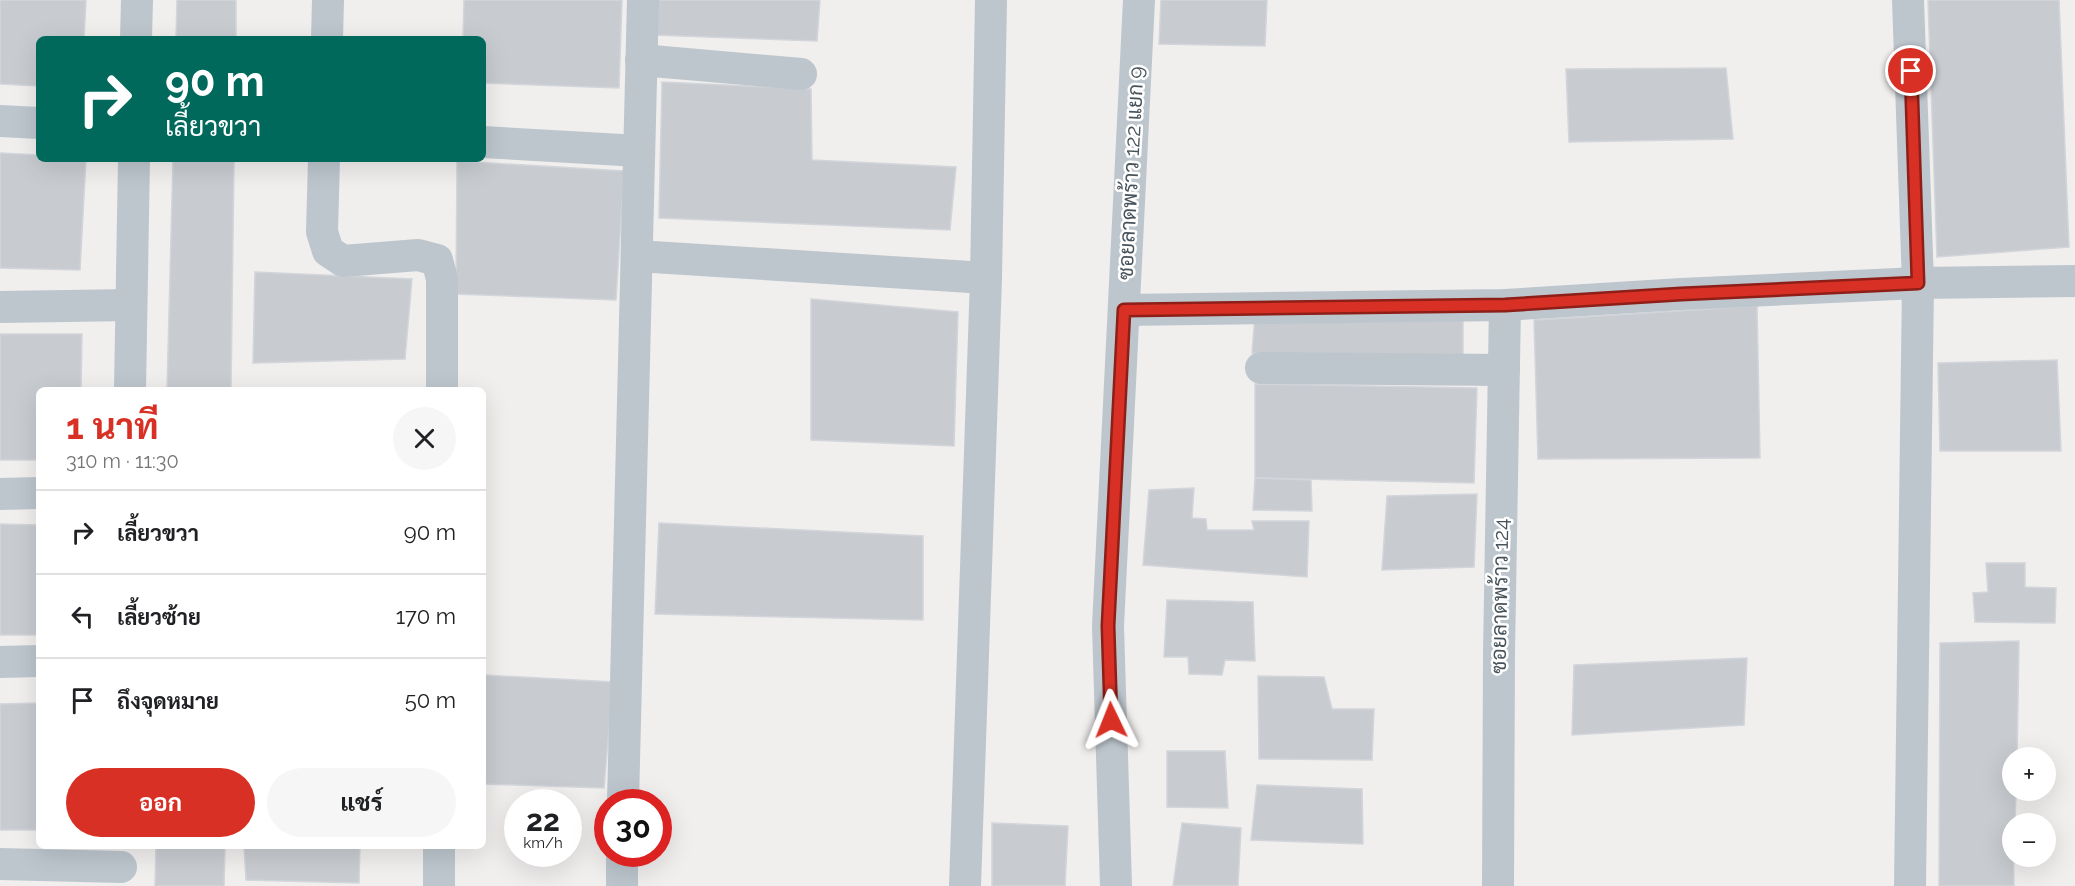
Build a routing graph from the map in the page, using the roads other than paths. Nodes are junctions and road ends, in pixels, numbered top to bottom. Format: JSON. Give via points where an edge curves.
{"nodes":[{"id":1,"x":137,"y":0,"type":"edge"},
{"id":2,"x":328,"y":0,"type":"edge"},
{"id":3,"x":643,"y":0,"type":"edge"},
{"id":4,"x":991,"y":0,"type":"edge"},
{"id":5,"x":1139,"y":0,"type":"edge"},
{"id":6,"x":1908,"y":0,"type":"edge"},
{"id":7,"x":136,"y":36,"type":"edge"},
{"id":8,"x":327,"y":36,"type":"edge"},
{"id":9,"x":641,"y":60,"type":"junction"},
{"id":10,"x":801,"y":74,"type":"dead end"},
{"id":11,"x":0,"y":121,"type":"edge"},
{"id":12,"x":36,"y":123,"type":"edge"},
{"id":13,"x":486,"y":142,"type":"edge"},
{"id":14,"x":639,"y":151,"type":"junction"},
{"id":15,"x":134,"y":162,"type":"edge"},
{"id":16,"x":324,"y":162,"type":"edge"},
{"id":17,"x":637,"y":256,"type":"junction"},
{"id":18,"x":986,"y":278,"type":"junction"},
{"id":19,"x":2075,"y":281,"type":"edge"},
{"id":20,"x":1918,"y":283,"type":"junction"},
{"id":21,"x":131,"y":305,"type":"junction"},
{"id":22,"x":1505,"y":305,"type":"junction"},
{"id":23,"x":0,"y":308,"type":"edge"},
{"id":24,"x":1124,"y":310,"type":"junction"},
{"id":25,"x":1261,"y":368,"type":"dead end"},
{"id":26,"x":1504,"y":370,"type":"junction"},
{"id":27,"x":130,"y":387,"type":"edge"},
{"id":28,"x":441,"y":387,"type":"edge"},
{"id":29,"x":36,"y":493,"type":"edge"},
{"id":30,"x":0,"y":494,"type":"edge"},
{"id":31,"x":36,"y":661,"type":"edge"},
{"id":32,"x":0,"y":662,"type":"edge"},
{"id":33,"x":623,"y":789,"type":"edge"},
{"id":34,"x":439,"y":849,"type":"edge"},
{"id":35,"x":0,"y":864,"type":"edge"},
{"id":36,"x":121,"y":866,"type":"edge"},
{"id":37,"x":622,"y":867,"type":"edge"},
{"id":38,"x":439,"y":886,"type":"edge"},
{"id":39,"x":622,"y":886,"type":"edge"},
{"id":40,"x":965,"y":886,"type":"edge"},
{"id":41,"x":1116,"y":886,"type":"edge"},
{"id":42,"x":1498,"y":886,"type":"edge"},
{"id":43,"x":1910,"y":886,"type":"edge"}],
"edges":[{"from":1,"to":7,"type":"street"},
{"from":2,"to":8,"type":"street"},
{"from":3,"to":9,"type":"street"},
{"from":4,"to":18,"type":"street"},
{"from":5,"to":24,"type":"street","name":"ซอยลาดพร้าว 122 แยก 9"},
{"from":6,"to":20,"type":"street"},
{"from":9,"to":10,"type":"street"},
{"from":9,"to":14,"type":"street"},
{"from":11,"to":12,"type":"street"},
{"from":13,"to":14,"type":"street"},
{"from":14,"to":17,"type":"street"},
{"from":15,"to":21,"type":"street"},
{"from":16,"to":28,"type":"street","via":[[322,232],[328,251],[343,261],[418,255],[437,260],[442,279]]},
{"from":17,"to":18,"type":"street"},
{"from":17,"to":33,"type":"street"},
{"from":18,"to":40,"type":"street"},
{"from":19,"to":20,"type":"street"},
{"from":20,"to":22,"type":"street"},
{"from":20,"to":43,"type":"street"},
{"from":21,"to":23,"type":"street"},
{"from":21,"to":27,"type":"street"},
{"from":22,"to":24,"type":"street"},
{"from":22,"to":26,"type":"street","name":"ซอยลาดพร้าว 124"},
{"from":24,"to":41,"type":"street","name":"ซอยลาดพร้าว 122 แยก 9","via":[[1108,626]]},
{"from":25,"to":26,"type":"street"},
{"from":26,"to":42,"type":"street","name":"ซอยลาดพร้าว 124"},
{"from":29,"to":30,"type":"street"},
{"from":31,"to":32,"type":"street"},
{"from":34,"to":38,"type":"street"},
{"from":35,"to":36,"type":"street"},
{"from":37,"to":39,"type":"street"}]}
